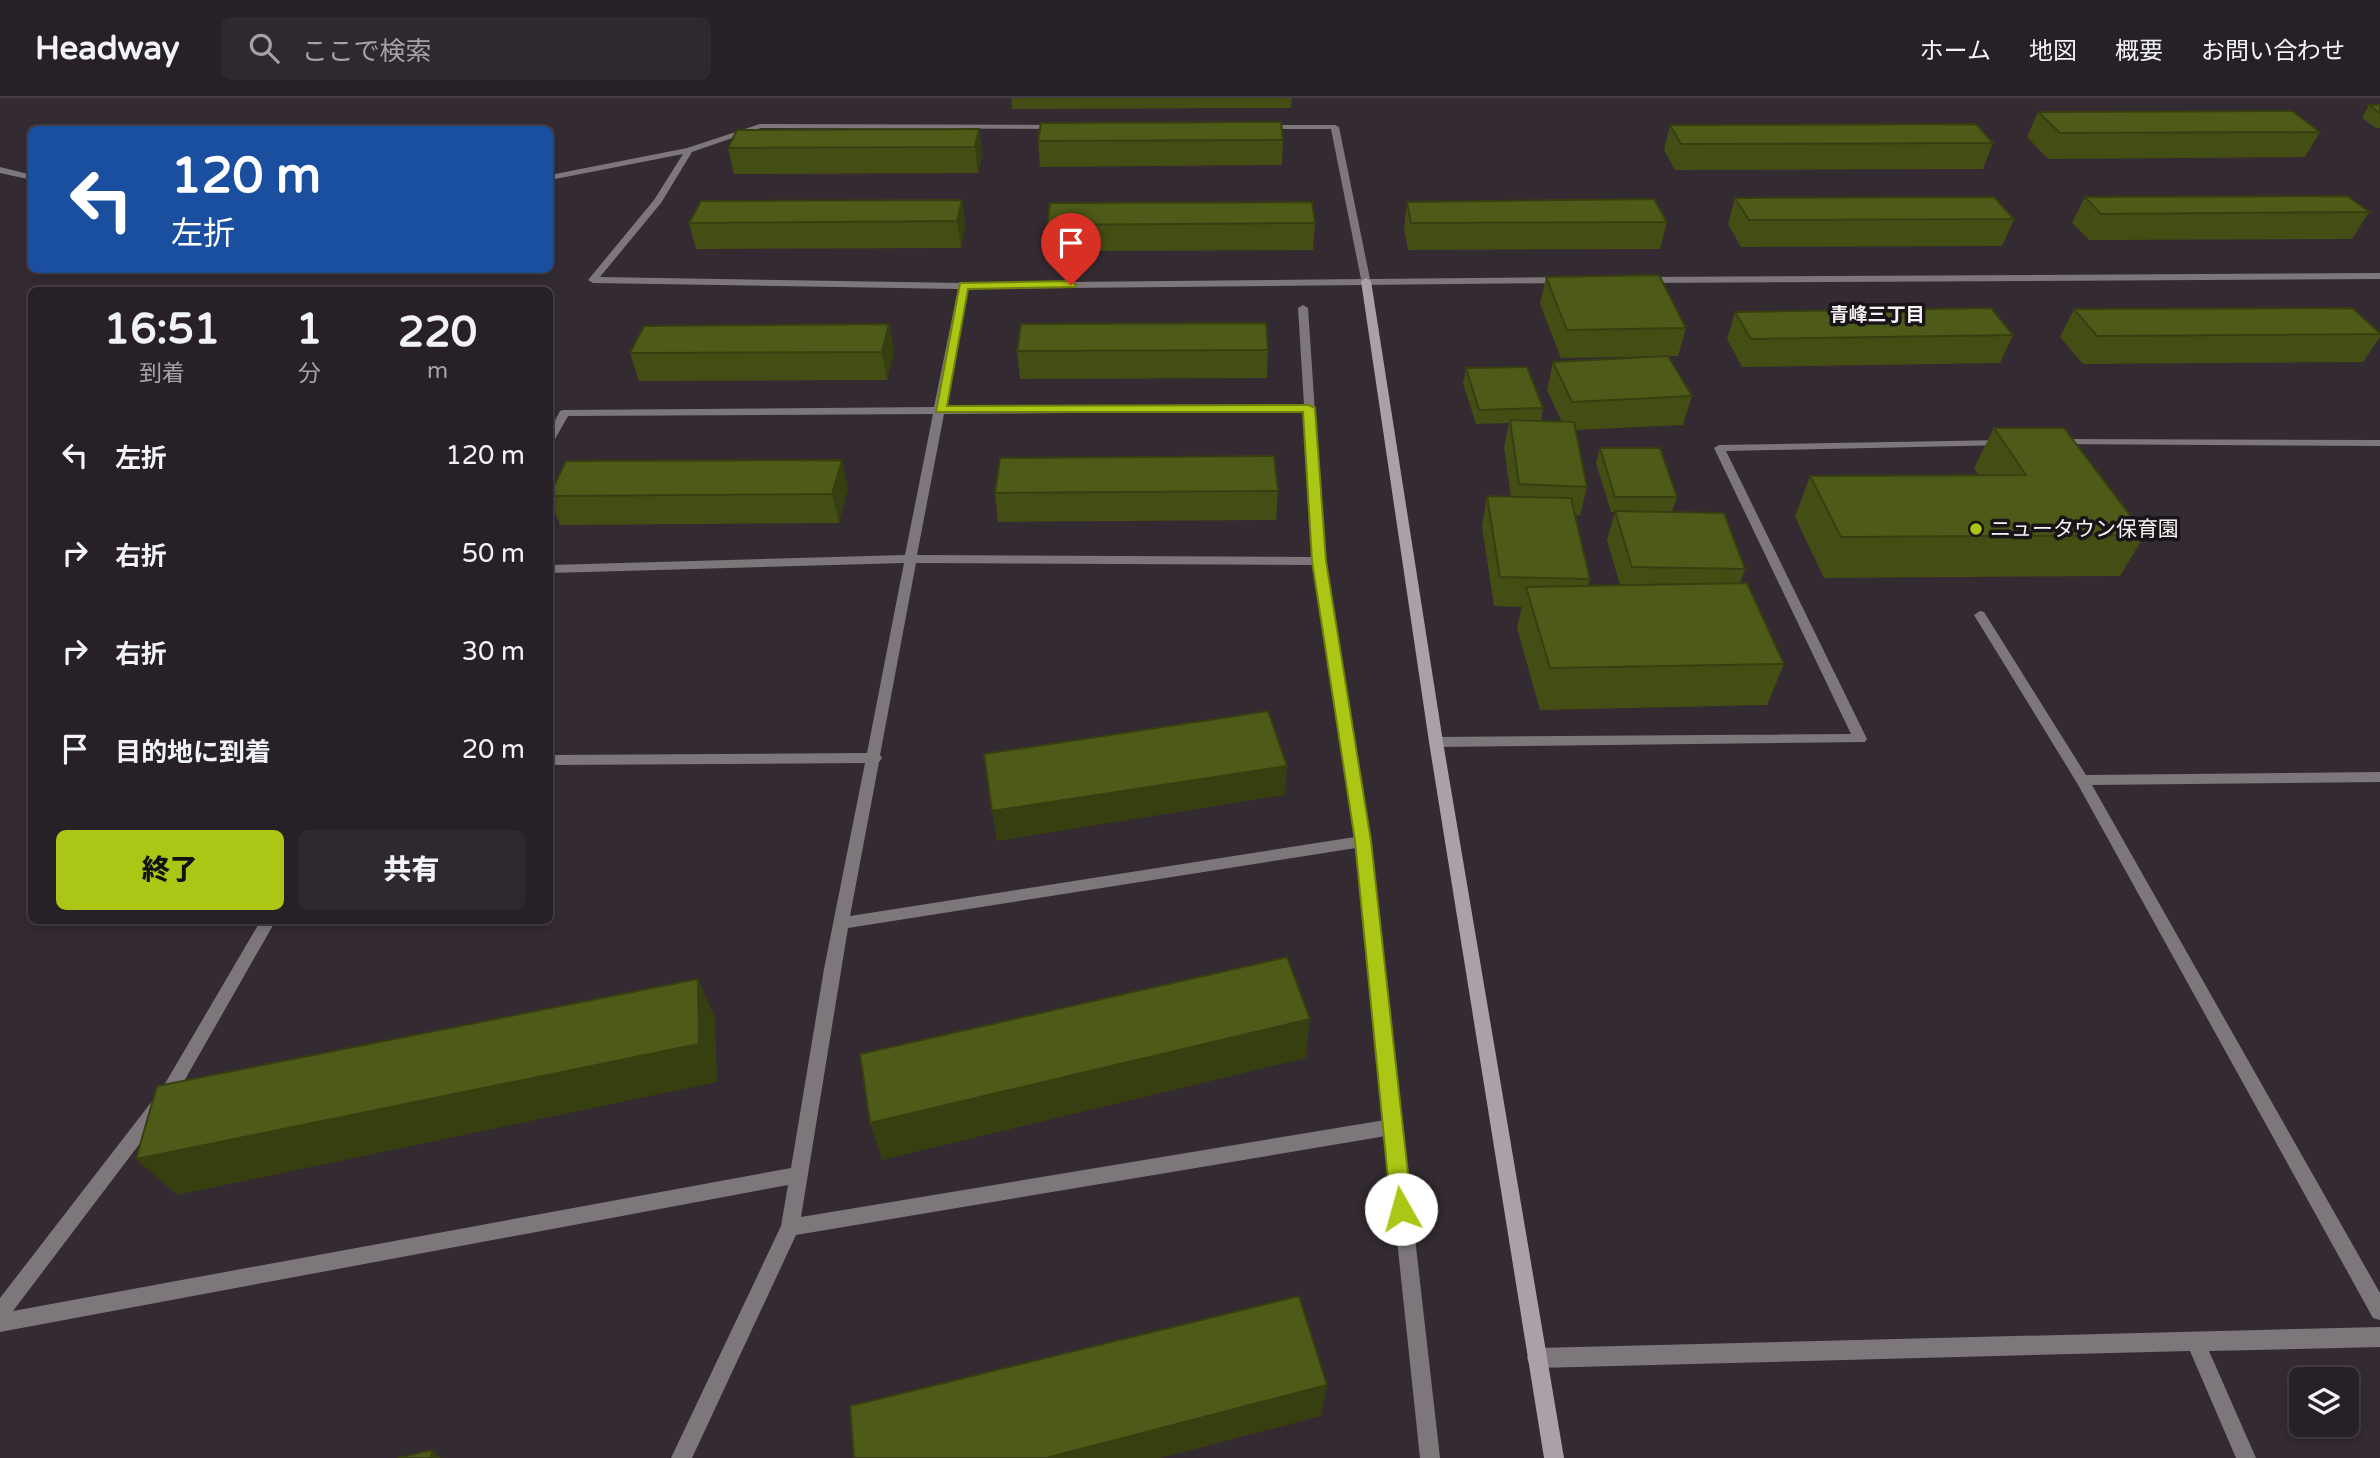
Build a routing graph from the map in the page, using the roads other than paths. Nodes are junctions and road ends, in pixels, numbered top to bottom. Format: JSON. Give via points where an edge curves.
{"nodes":[{"id":1,"x":1061,"y":127,"type":"edge"},
{"id":2,"x":1253,"y":127,"type":"edge"},
{"id":3,"x":689,"y":150,"type":"junction"},
{"id":4,"x":0,"y":170,"type":"edge"},
{"id":5,"x":553,"y":176,"type":"edge"},
{"id":6,"x":28,"y":177,"type":"edge"},
{"id":7,"x":2380,"y":276,"type":"edge"},
{"id":8,"x":1576,"y":280,"type":"edge"},
{"id":9,"x":1632,"y":280,"type":"edge"},
{"id":10,"x":1366,"y":281,"type":"junction"},
{"id":11,"x":963,"y":286,"type":"junction"},
{"id":12,"x":1303,"y":308,"type":"dead end"},
{"id":13,"x":1309,"y":408,"type":"junction"},
{"id":14,"x":940,"y":409,"type":"junction"},
{"id":15,"x":553,"y":433,"type":"edge"},
{"id":16,"x":2039,"y":442,"type":"edge"},
{"id":17,"x":2025,"y":443,"type":"edge"},
{"id":18,"x":2380,"y":443,"type":"edge"},
{"id":19,"x":913,"y":559,"type":"junction"},
{"id":20,"x":1319,"y":561,"type":"junction"},
{"id":21,"x":553,"y":569,"type":"edge"},
{"id":22,"x":1980,"y":615,"type":"dead end"},
{"id":23,"x":1436,"y":742,"type":"junction"},
{"id":24,"x":875,"y":758,"type":"junction"},
{"id":25,"x":553,"y":760,"type":"edge"},
{"id":26,"x":2380,"y":777,"type":"edge"},
{"id":27,"x":2082,"y":780,"type":"junction"},
{"id":28,"x":1363,"y":841,"type":"junction"},
{"id":29,"x":842,"y":923,"type":"junction"},
{"id":30,"x":267,"y":924,"type":"edge"},
{"id":31,"x":1392,"y":1127,"type":"junction"},
{"id":32,"x":799,"y":1175,"type":"junction"},
{"id":33,"x":790,"y":1227,"type":"junction"},
{"id":34,"x":2380,"y":1311,"type":"edge"},
{"id":35,"x":0,"y":1313,"type":"edge"},
{"id":36,"x":0,"y":1323,"type":"edge"},
{"id":37,"x":2380,"y":1337,"type":"edge"},
{"id":38,"x":2194,"y":1342,"type":"junction"},
{"id":39,"x":1537,"y":1358,"type":"junction"},
{"id":40,"x":681,"y":1458,"type":"edge"},
{"id":41,"x":1430,"y":1458,"type":"edge"},
{"id":42,"x":1553,"y":1458,"type":"edge"},
{"id":43,"x":2246,"y":1458,"type":"edge"}],
"edges":[{"from":1,"to":3,"type":"street","via":[[760,126]]},
{"from":2,"to":10,"type":"street","via":[[1335,127]]},
{"from":3,"to":5,"type":"street"},
{"from":3,"to":11,"type":"street","via":[[658,201],[593,280]]},
{"from":4,"to":6,"type":"street"},
{"from":7,"to":9,"type":"street"},
{"from":8,"to":10,"type":"street"},
{"from":10,"to":11,"type":"street"},
{"from":10,"to":23,"type":"street"},
{"from":11,"to":14,"type":"street"},
{"from":12,"to":13,"type":"street"},
{"from":13,"to":14,"type":"street"},
{"from":13,"to":20,"type":"street"},
{"from":14,"to":15,"type":"street","via":[[564,413]]},
{"from":14,"to":19,"type":"street"},
{"from":16,"to":18,"type":"street"},
{"from":17,"to":23,"type":"street","via":[[1719,448],[1860,739]]},
{"from":19,"to":20,"type":"street"},
{"from":19,"to":21,"type":"street"},
{"from":19,"to":24,"type":"street"},
{"from":20,"to":28,"type":"street"},
{"from":22,"to":27,"type":"street"},
{"from":23,"to":39,"type":"street"},
{"from":24,"to":25,"type":"street"},
{"from":24,"to":29,"type":"street"},
{"from":26,"to":27,"type":"street"},
{"from":27,"to":34,"type":"street"},
{"from":28,"to":29,"type":"street"},
{"from":28,"to":31,"type":"street"},
{"from":29,"to":32,"type":"street"},
{"from":30,"to":35,"type":"street","via":[[169,1092]]},
{"from":31,"to":33,"type":"street"},
{"from":31,"to":41,"type":"street"},
{"from":32,"to":33,"type":"street"},
{"from":32,"to":36,"type":"street"},
{"from":33,"to":40,"type":"street"},
{"from":37,"to":38,"type":"street"},
{"from":38,"to":39,"type":"street"},
{"from":38,"to":43,"type":"street"},
{"from":39,"to":42,"type":"street"}]}
